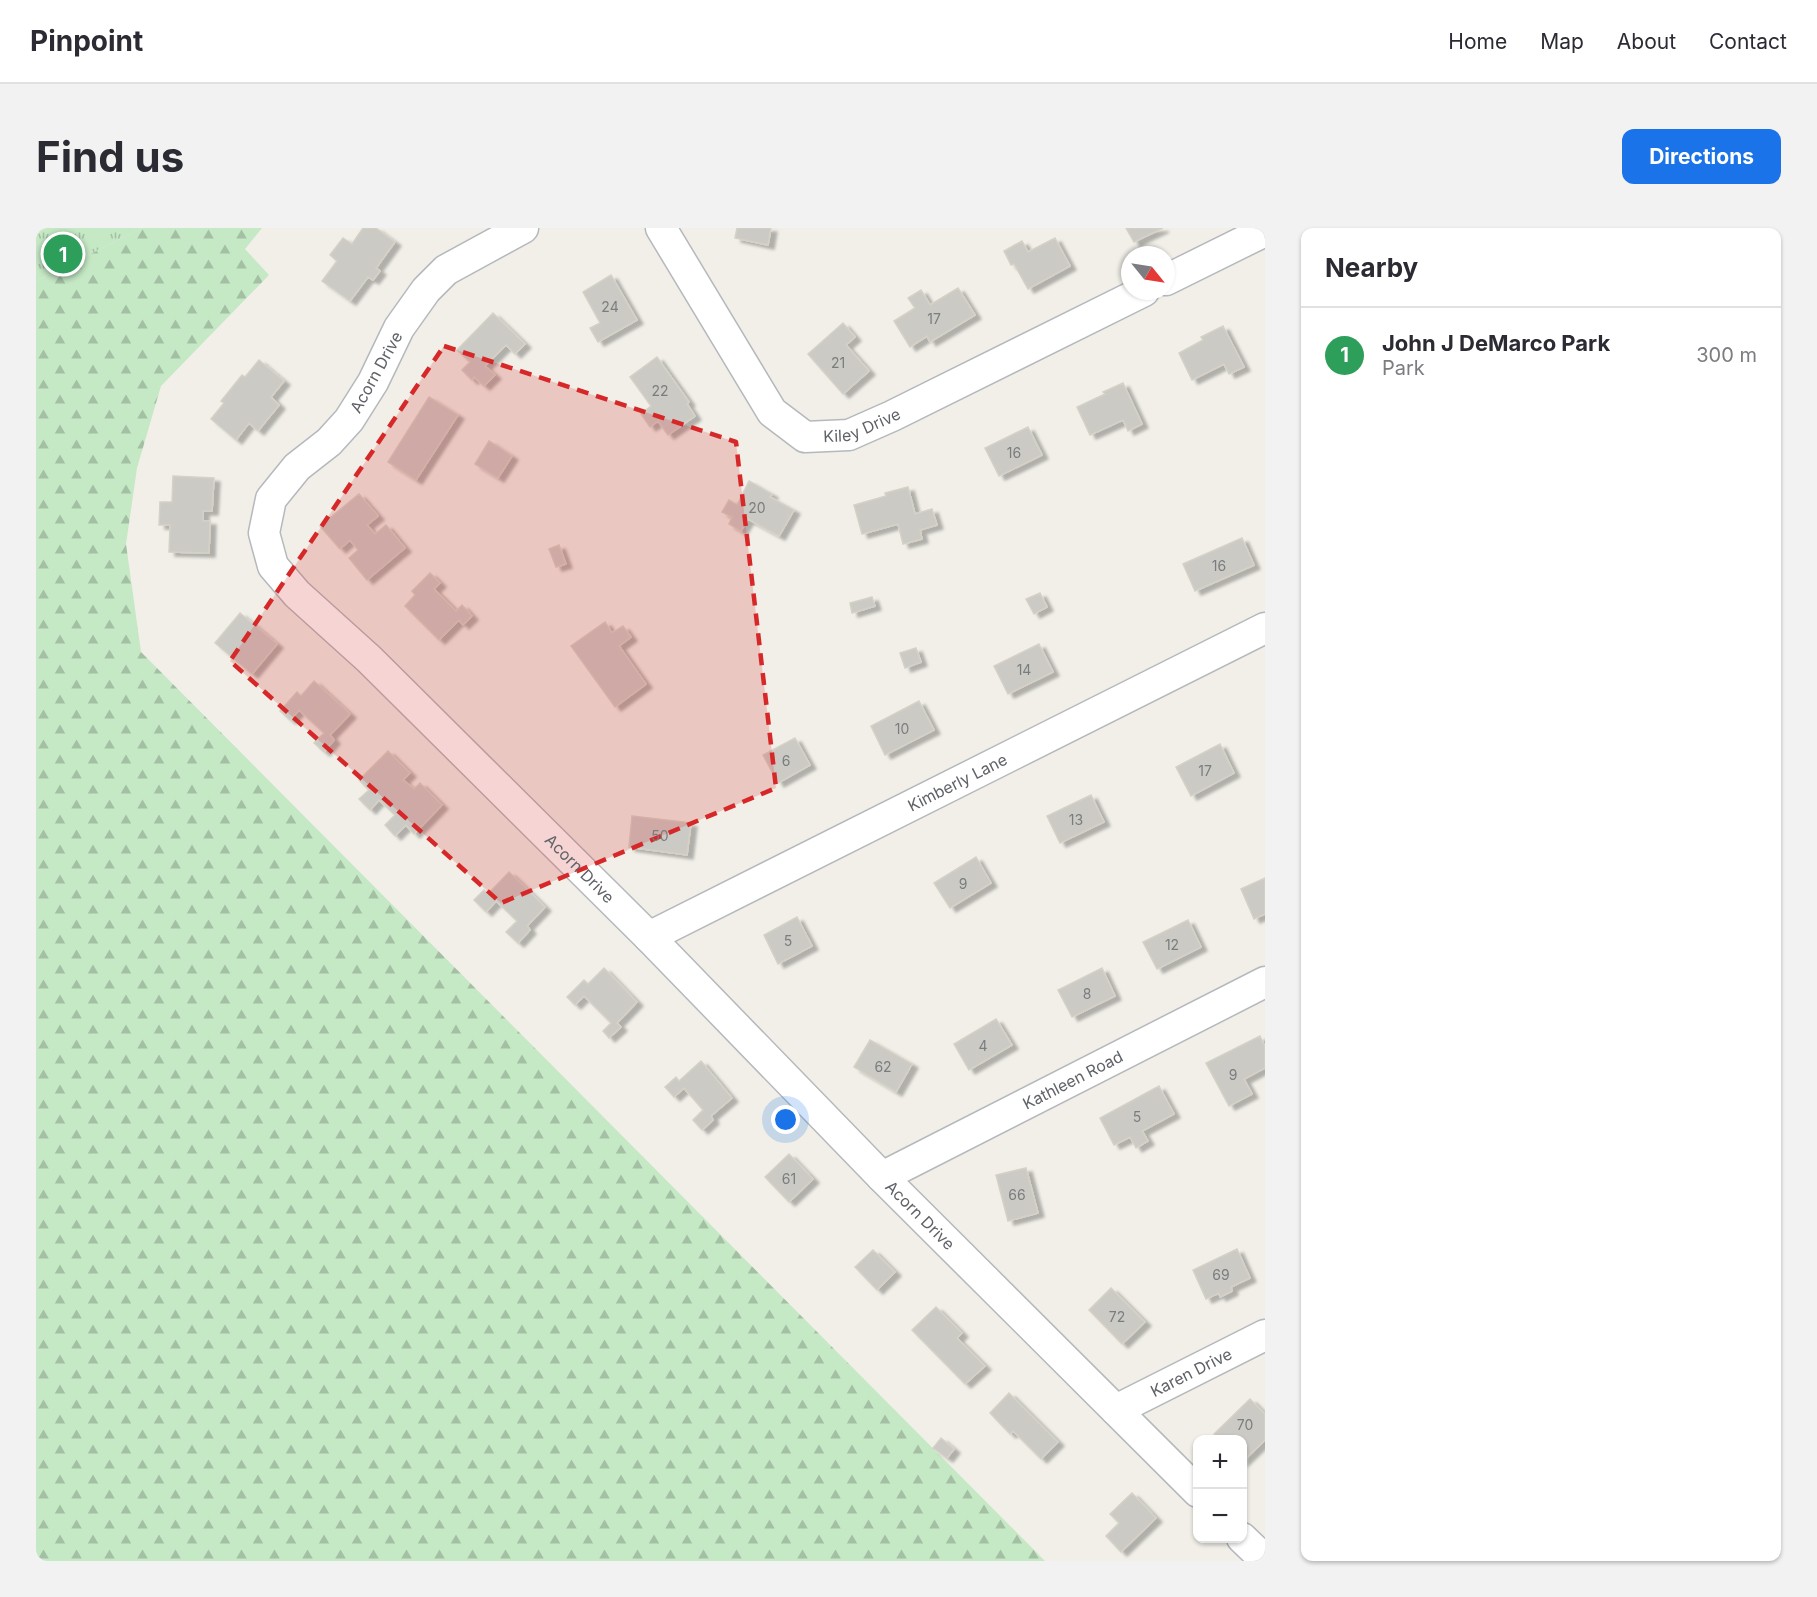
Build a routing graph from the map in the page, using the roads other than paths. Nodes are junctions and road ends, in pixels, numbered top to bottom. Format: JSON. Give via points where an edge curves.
{"nodes":[{"id":1,"x":524,"y":228,"type":"edge"},
{"id":2,"x":661,"y":228,"type":"edge"},
{"id":3,"x":1265,"y":231,"type":"edge"},
{"id":4,"x":1175,"y":276,"type":"edge"},
{"id":5,"x":1126,"y":300,"type":"edge"},
{"id":6,"x":1265,"y":628,"type":"edge"},
{"id":7,"x":649,"y":937,"type":"junction"},
{"id":8,"x":1265,"y":982,"type":"edge"},
{"id":9,"x":882,"y":1178,"type":"junction"},
{"id":10,"x":1265,"y":1335,"type":"edge"},
{"id":11,"x":1116,"y":1410,"type":"junction"},
{"id":12,"x":1194,"y":1489,"type":"edge"},
{"id":13,"x":1247,"y":1543,"type":"edge"},
{"id":14,"x":1265,"y":1560,"type":"edge"}],
"edges":[{"from":1,"to":7,"type":"street","name":"Acorn Drive","via":[[446,270],[426,290],[399,328],[349,420],[297,467],[271,500],[264,533],[273,566],[297,594],[369,659]]},
{"from":2,"to":5,"type":"street","name":"Kiley Drive","via":[[772,412],[805,437],[849,435]]},
{"from":3,"to":4,"type":"street"},
{"from":6,"to":7,"type":"street","name":"Kimberly Lane"},
{"from":7,"to":9,"type":"street","name":"Acorn Drive"},
{"from":8,"to":9,"type":"street","name":"Kathleen Road"},
{"from":9,"to":11,"type":"street","name":"Acorn Drive"},
{"from":10,"to":11,"type":"street","name":"Karen Drive"},
{"from":11,"to":12,"type":"street","name":"Acorn Drive"},
{"from":13,"to":14,"type":"street"}]}
